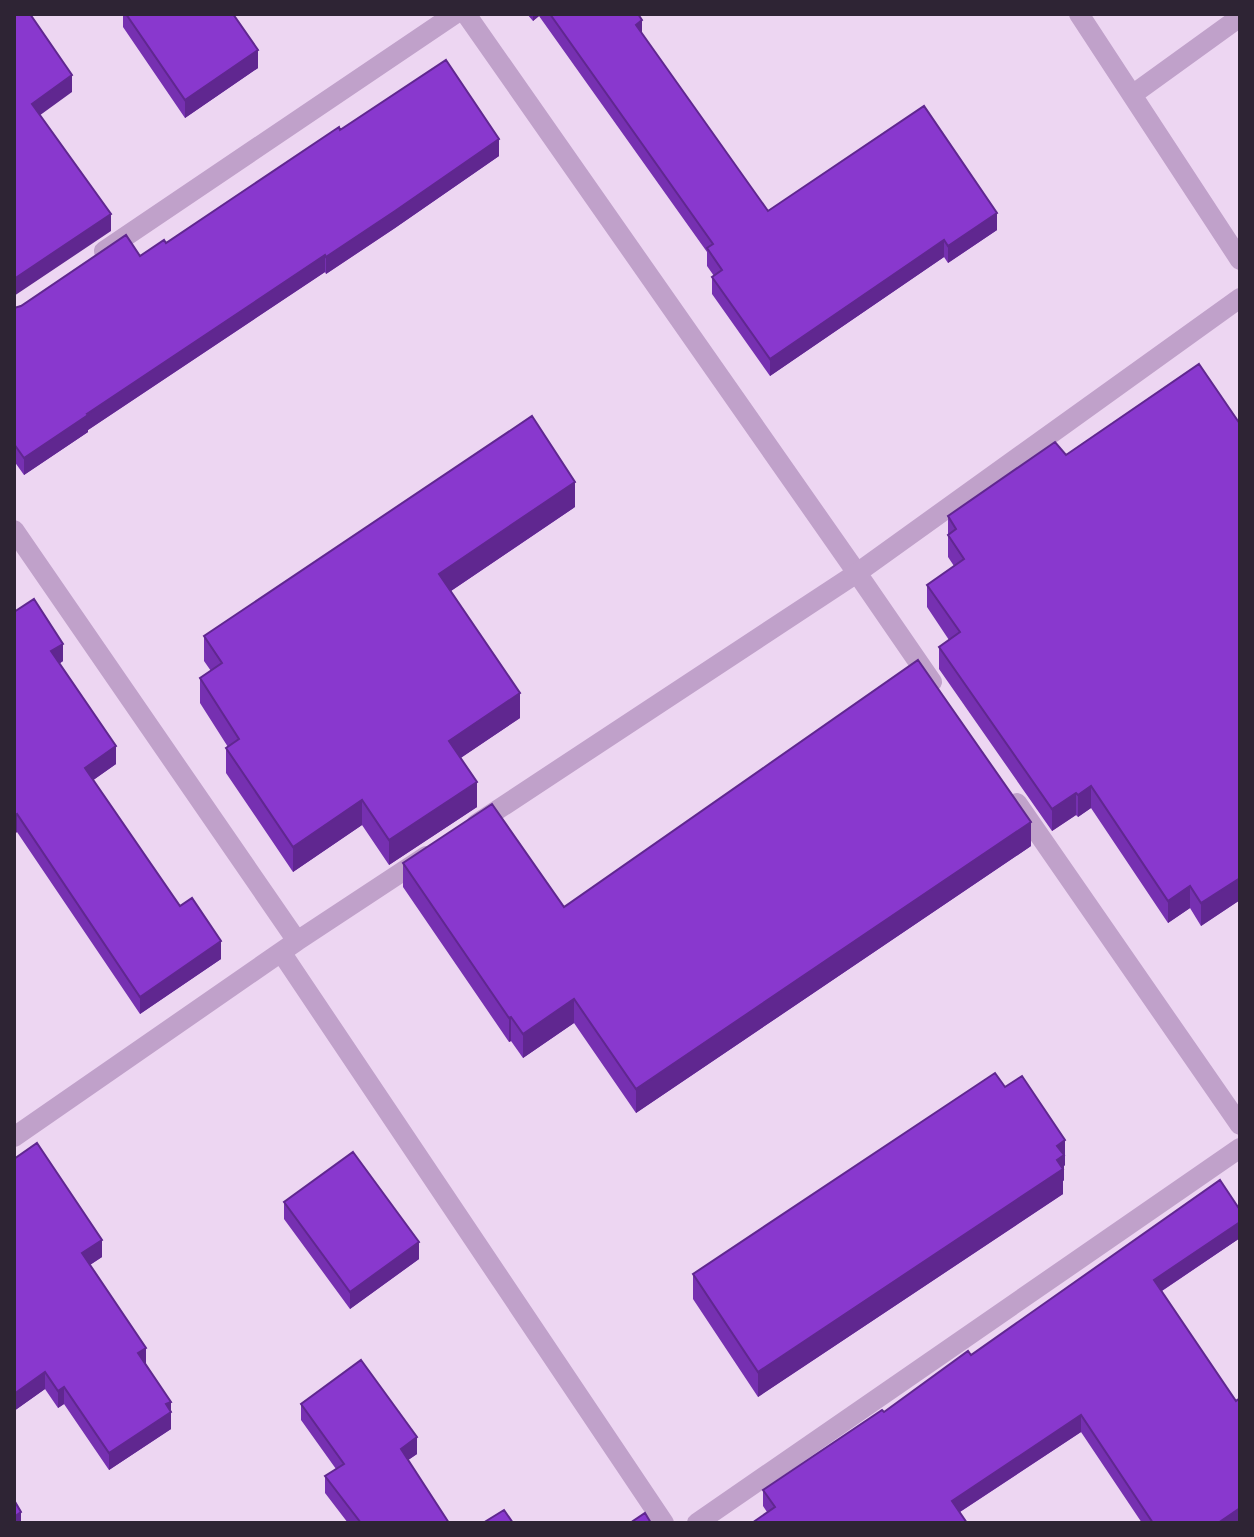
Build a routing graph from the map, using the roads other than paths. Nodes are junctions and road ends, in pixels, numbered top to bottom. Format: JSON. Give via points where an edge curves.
{"nodes":[{"id":1,"x":455,"y":14,"type":"edge"},
{"id":2,"x":466,"y":14,"type":"edge"},
{"id":3,"x":1079,"y":14,"type":"edge"},
{"id":4,"x":1240,"y":17,"type":"edge"},
{"id":5,"x":1132,"y":95,"type":"junction"},
{"id":6,"x":92,"y":259,"type":"edge"},
{"id":7,"x":1240,"y":260,"type":"edge"},
{"id":8,"x":1240,"y":298,"type":"edge"},
{"id":9,"x":14,"y":530,"type":"edge"},
{"id":10,"x":857,"y":573,"type":"junction"},
{"id":11,"x":939,"y":691,"type":"edge"},
{"id":12,"x":1003,"y":783,"type":"edge"},
{"id":13,"x":289,"y":947,"type":"junction"},
{"id":14,"x":1240,"y":1125,"type":"edge"},
{"id":15,"x":14,"y":1137,"type":"edge"},
{"id":16,"x":1240,"y":1148,"type":"edge"},
{"id":17,"x":664,"y":1523,"type":"edge"},
{"id":18,"x":697,"y":1523,"type":"edge"}],
"edges":[{"from":1,"to":6,"type":"street"},
{"from":2,"to":10,"type":"street"},
{"from":3,"to":5,"type":"street"},
{"from":4,"to":5,"type":"street"},
{"from":5,"to":7,"type":"street"},
{"from":8,"to":10,"type":"street"},
{"from":9,"to":13,"type":"street"},
{"from":10,"to":11,"type":"street"},
{"from":10,"to":13,"type":"street"},
{"from":12,"to":14,"type":"street"},
{"from":13,"to":15,"type":"street"},
{"from":13,"to":17,"type":"street"},
{"from":16,"to":18,"type":"street"}]}
